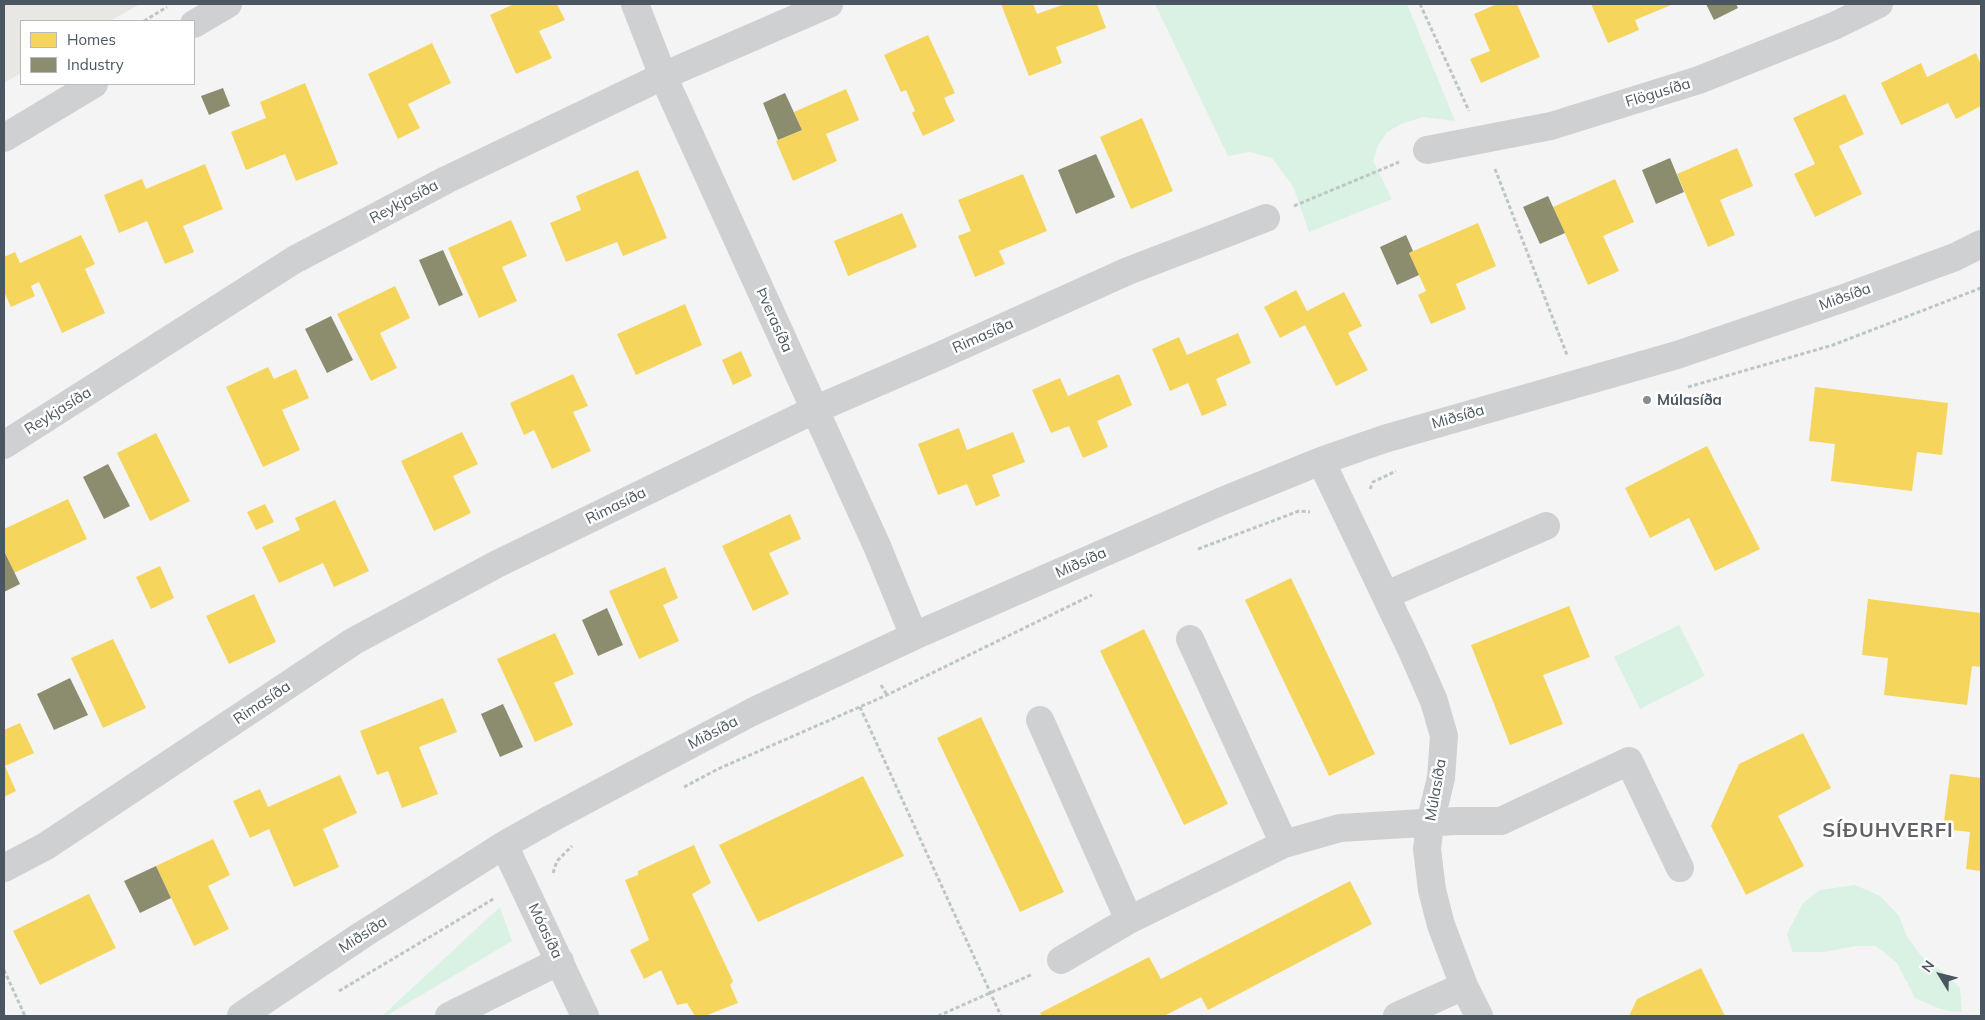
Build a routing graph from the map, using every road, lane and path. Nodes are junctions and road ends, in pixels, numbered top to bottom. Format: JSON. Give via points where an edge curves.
{"nodes":[{"id":1,"x":173,"y":4,"type":"edge"},
{"id":2,"x":228,"y":4,"type":"edge"},
{"id":3,"x":635,"y":4,"type":"edge"},
{"id":4,"x":829,"y":4,"type":"edge"},
{"id":5,"x":1420,"y":4,"type":"edge"},
{"id":6,"x":1879,"y":4,"type":"edge"},
{"id":7,"x":146,"y":20,"type":"edge"},
{"id":8,"x":195,"y":23,"type":"edge"},
{"id":9,"x":663,"y":76,"type":"junction"},
{"id":10,"x":92,"y":85,"type":"edge"},
{"id":11,"x":4,"y":138,"type":"edge"},
{"id":12,"x":1482,"y":141,"type":"junction"},
{"id":13,"x":1427,"y":150,"type":"joint"},
{"id":14,"x":1266,"y":218,"type":"joint"},
{"id":15,"x":1981,"y":244,"type":"edge"},
{"id":16,"x":1981,"y":288,"type":"edge"},
{"id":17,"x":1578,"y":382,"type":"junction"},
{"id":18,"x":1686,"y":388,"type":"dead end"},
{"id":19,"x":814,"y":410,"type":"junction"},
{"id":20,"x":4,"y":445,"type":"edge"},
{"id":21,"x":1321,"y":461,"type":"junction"},
{"id":22,"x":1402,"y":468,"type":"dead end"},
{"id":23,"x":1345,"y":510,"type":"junction"},
{"id":24,"x":1546,"y":526,"type":"dead end"},
{"id":25,"x":1189,"y":552,"type":"dead end"},
{"id":26,"x":1100,"y":592,"type":"dead end"},
{"id":27,"x":1386,"y":595,"type":"junction"},
{"id":28,"x":914,"y":636,"type":"junction"},
{"id":29,"x":1190,"y":639,"type":"dead end"},
{"id":30,"x":860,"y":707,"type":"junction"},
{"id":31,"x":1040,"y":720,"type":"dead end"},
{"id":32,"x":675,"y":791,"type":"dead end"},
{"id":33,"x":1430,"y":823,"type":"junction"},
{"id":34,"x":1284,"y":844,"type":"junction"},
{"id":35,"x":504,"y":845,"type":"junction"},
{"id":36,"x":572,"y":845,"type":"dead end"},
{"id":37,"x":4,"y":868,"type":"edge"},
{"id":38,"x":1680,"y":868,"type":"dead end"},
{"id":39,"x":530,"y":899,"type":"junction"},
{"id":40,"x":1129,"y":920,"type":"junction"},
{"id":41,"x":1061,"y":960,"type":"joint"},
{"id":42,"x":560,"y":961,"type":"junction"},
{"id":43,"x":4,"y":970,"type":"edge"},
{"id":44,"x":1464,"y":986,"type":"junction"},
{"id":45,"x":991,"y":994,"type":"junction"},
{"id":46,"x":332,"y":996,"type":"dead end"},
{"id":47,"x":25,"y":1016,"type":"edge"},
{"id":48,"x":241,"y":1016,"type":"edge"},
{"id":49,"x":449,"y":1016,"type":"edge"},
{"id":50,"x":585,"y":1016,"type":"edge"},
{"id":51,"x":938,"y":1016,"type":"edge"},
{"id":52,"x":1001,"y":1016,"type":"edge"},
{"id":53,"x":1397,"y":1016,"type":"edge"},
{"id":54,"x":1479,"y":1016,"type":"edge"}],
"edges":[{"from":1,"to":7,"type":"path"},
{"from":2,"to":8,"type":"street"},
{"from":3,"to":9,"type":"street","name":"Þverasíða"},
{"from":4,"to":9,"type":"street","name":"Reykjasíða"},
{"from":5,"to":12,"type":"path"},
{"from":6,"to":12,"type":"street","name":"Flögusíða","via":[[1834,26],[1699,80],[1551,126]]},
{"from":9,"to":19,"type":"street","name":"Þverasíða"},
{"from":9,"to":20,"type":"street","name":"Reykjasíða","via":[[446,180],[294,260]]},
{"from":10,"to":11,"type":"street"},
{"from":12,"to":13,"type":"street","name":"Flögusíða"},
{"from":12,"to":17,"type":"path"},
{"from":13,"to":14,"type":"path"},
{"from":14,"to":19,"type":"street","name":"Rimasíða","via":[[1128,271]]},
{"from":15,"to":17,"type":"street","name":"Miðsíða","via":[[1847,297],[1677,355]]},
{"from":16,"to":18,"type":"path","via":[[1833,345]]},
{"from":17,"to":21,"type":"street","name":"Miðsíða","via":[[1384,439]]},
{"from":19,"to":28,"type":"street","name":"Þverasíða","via":[[877,546]]},
{"from":19,"to":37,"type":"street","name":"Rimasíða","via":[[497,564],[354,642],[54,841]]},
{"from":21,"to":23,"type":"street","name":"Múlasíða"},
{"from":21,"to":28,"type":"street","name":"Miðsíða"},
{"from":22,"to":23,"type":"path","via":[[1373,482],[1369,501]]},
{"from":23,"to":25,"type":"path","via":[[1320,519],[1311,512],[1299,511]]},
{"from":23,"to":27,"type":"street","name":"Múlasíða"},
{"from":24,"to":27,"type":"street"},
{"from":26,"to":30,"type":"path"},
{"from":27,"to":33,"type":"street","name":"Múlasíða","via":[[1434,701],[1444,736],[1442,778]]},
{"from":28,"to":35,"type":"street","name":"Miðsíða","via":[[752,712]]},
{"from":29,"to":34,"type":"street"},
{"from":30,"to":32,"type":"path"},
{"from":30,"to":45,"type":"path"},
{"from":31,"to":40,"type":"street"},
{"from":33,"to":34,"type":"street","via":[[1340,828]]},
{"from":33,"to":38,"type":"street","via":[[1501,821],[1629,761]]},
{"from":33,"to":44,"type":"street","name":"Múlasíða","via":[[1427,849],[1432,890],[1441,925]]},
{"from":34,"to":40,"type":"street"},
{"from":35,"to":39,"type":"street","name":"Móasíða"},
{"from":35,"to":48,"type":"street","name":"Miðsíða"},
{"from":36,"to":39,"type":"path","via":[[557,861],[553,872],[556,885]]},
{"from":39,"to":42,"type":"street","name":"Móasíða"},
{"from":39,"to":46,"type":"path","via":[[512,909],[509,902],[498,896]]},
{"from":40,"to":41,"type":"street"},
{"from":41,"to":45,"type":"path"},
{"from":42,"to":49,"type":"street"},
{"from":42,"to":50,"type":"street","name":"Móasíða"},
{"from":43,"to":47,"type":"path"},
{"from":44,"to":53,"type":"street"},
{"from":44,"to":54,"type":"street","name":"Múlasíða"},
{"from":45,"to":51,"type":"path"},
{"from":45,"to":52,"type":"path"}]}
